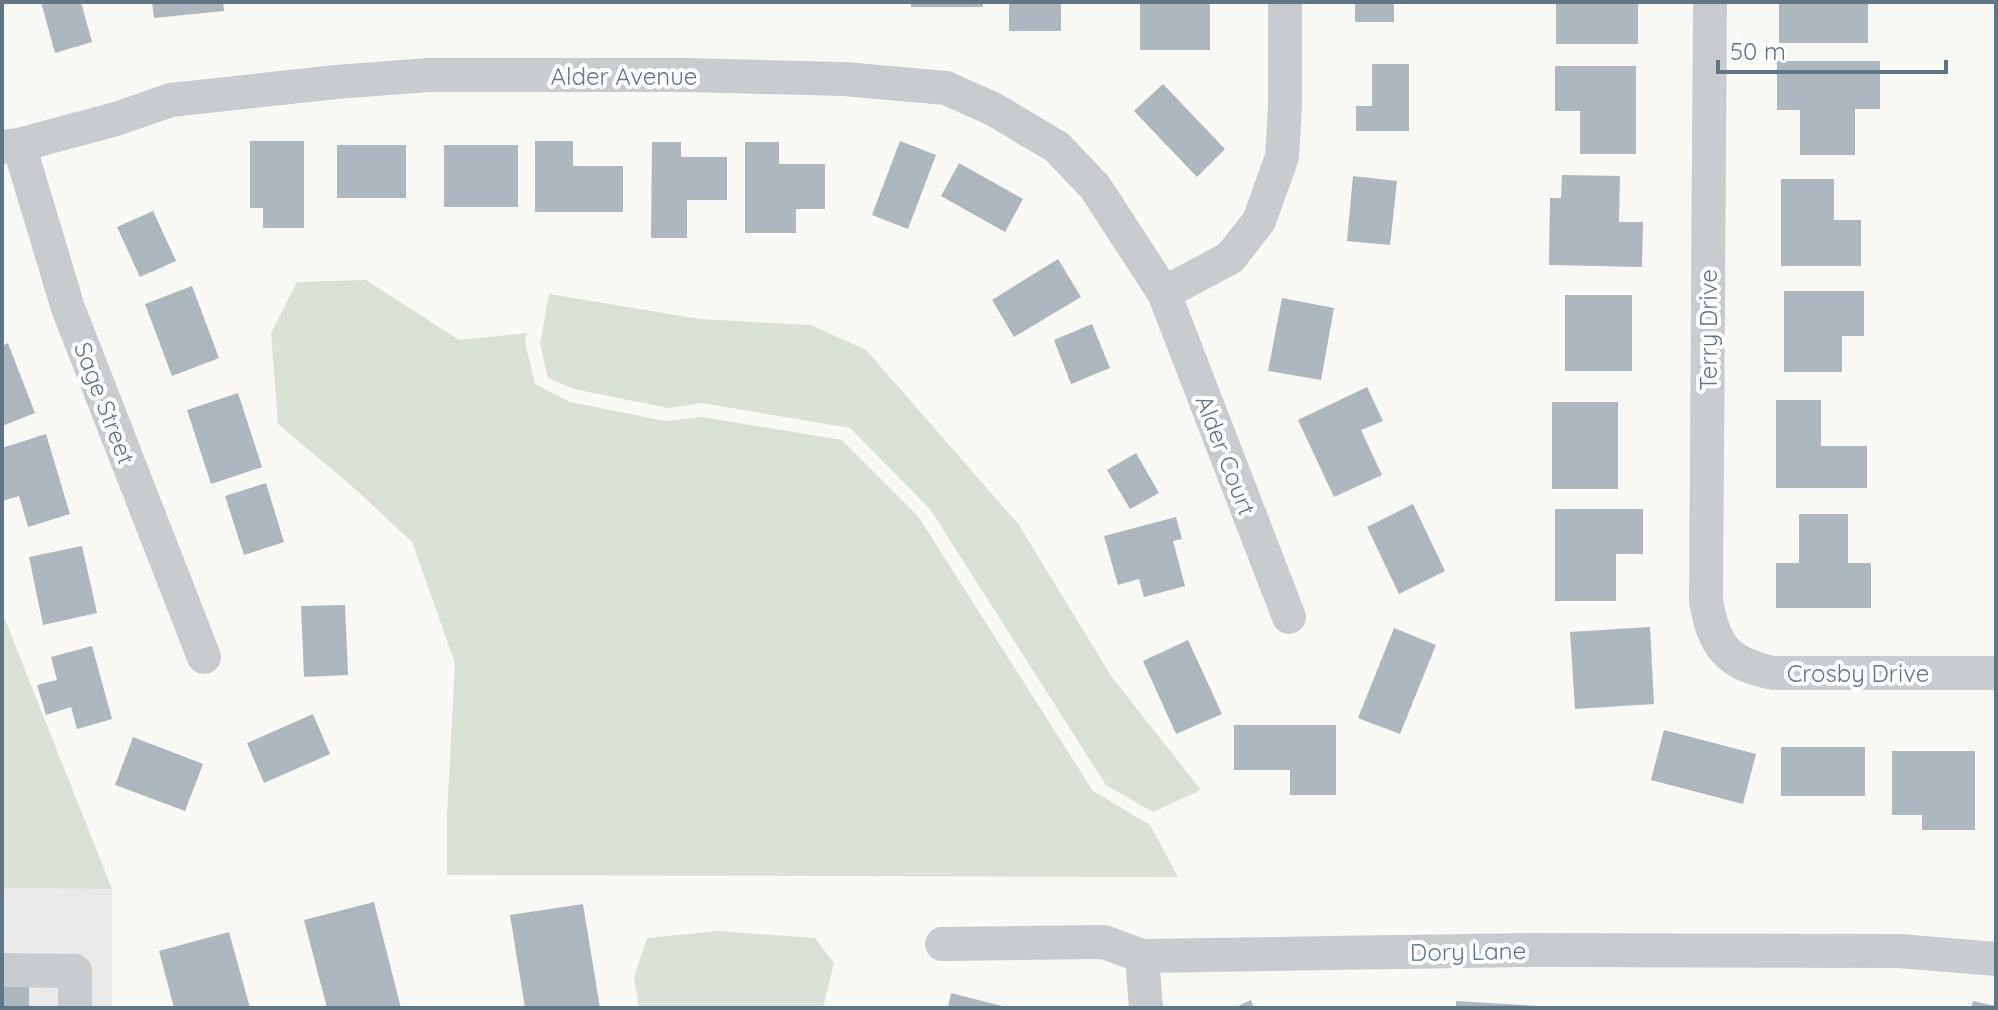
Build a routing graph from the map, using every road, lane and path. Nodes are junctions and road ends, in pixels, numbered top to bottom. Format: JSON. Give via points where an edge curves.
{"nodes":[{"id":1,"x":1285,"y":2,"type":"edge"},
{"id":2,"x":1710,"y":2,"type":"edge"},
{"id":3,"x":11,"y":146,"type":"edge"},
{"id":4,"x":1164,"y":293,"type":"junction"},
{"id":5,"x":1289,"y":617,"type":"dead end"},
{"id":6,"x":1725,"y":653,"type":"joint"},
{"id":7,"x":204,"y":657,"type":"dead end"},
{"id":8,"x":1996,"y":673,"type":"edge"},
{"id":9,"x":942,"y":944,"type":"dead end"},
{"id":10,"x":1142,"y":956,"type":"junction"},
{"id":11,"x":1996,"y":959,"type":"edge"},
{"id":12,"x":2,"y":970,"type":"edge"},
{"id":13,"x":75,"y":1008,"type":"edge"},
{"id":14,"x":1146,"y":1008,"type":"edge"}],
"edges":[{"from":1,"to":4,"type":"street","via":[[1282,157],[1259,221],[1230,258]]},
{"from":2,"to":6,"type":"street","name":"Terry Drive","via":[[1706,601],[1711,628]]},
{"from":3,"to":4,"type":"street","name":"Alder Avenue","via":[[171,100],[428,75],[689,75],[946,88],[1057,147],[1095,187]]},
{"from":3,"to":7,"type":"street","name":"Sage Street"},
{"from":4,"to":5,"type":"street","name":"Alder Court"},
{"from":6,"to":8,"type":"street","name":"Crosby Drive","via":[[1749,668],[1773,673]]},
{"from":9,"to":10,"type":"street","name":"Dory Lane","via":[[1104,942]]},
{"from":10,"to":11,"type":"street","name":"Dory Lane","via":[[1899,951]]},
{"from":10,"to":14,"type":"street"},
{"from":12,"to":13,"type":"street","via":[[75,971]]}]}
